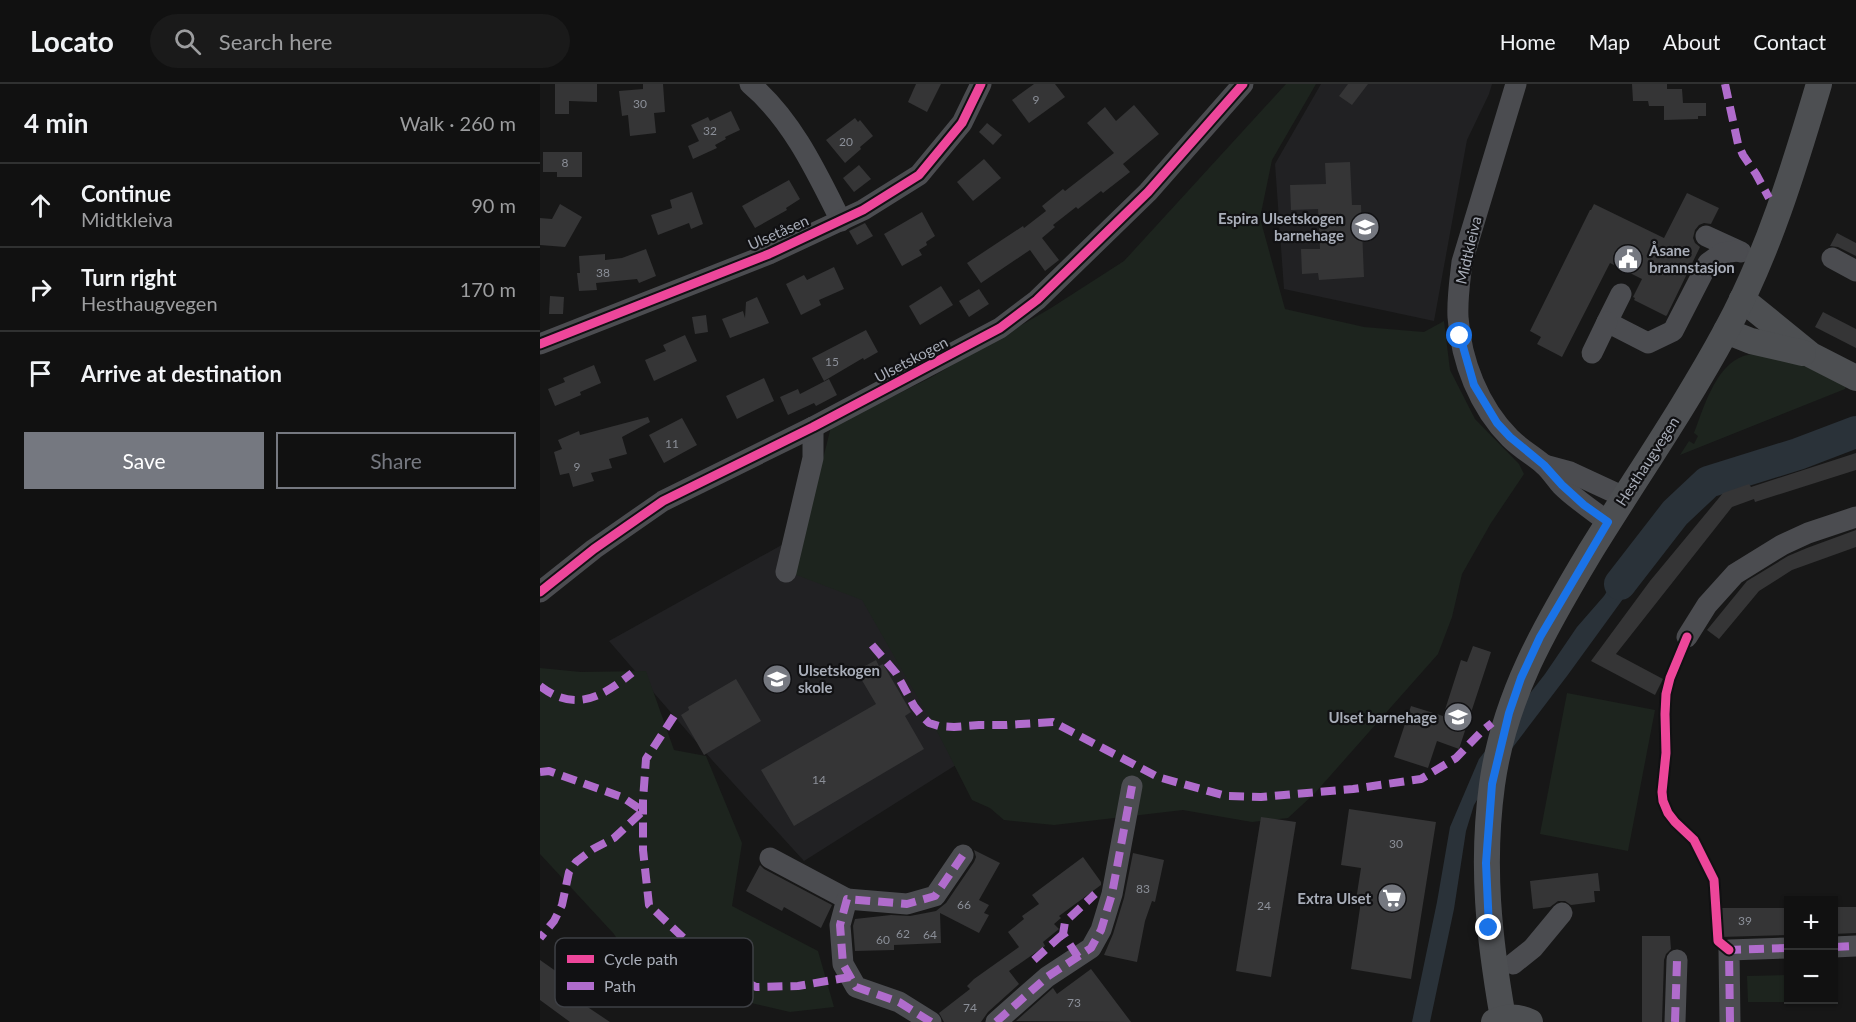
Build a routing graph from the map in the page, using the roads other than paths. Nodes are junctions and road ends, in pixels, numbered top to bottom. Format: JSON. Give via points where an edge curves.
{"nodes":[{"id":1,"x":750,"y":84,"type":"edge"},
{"id":2,"x":981,"y":84,"type":"edge"},
{"id":3,"x":1243,"y":84,"type":"edge"},
{"id":4,"x":1516,"y":84,"type":"edge"},
{"id":5,"x":1819,"y":84,"type":"edge"},
{"id":6,"x":841,"y":221,"type":"junction"},
{"id":7,"x":1706,"y":236,"type":"dead end"},
{"id":8,"x":1748,"y":255,"type":"junction"},
{"id":9,"x":1832,"y":258,"type":"dead end"},
{"id":10,"x":1856,"y":271,"type":"edge"},
{"id":11,"x":1621,"y":294,"type":"dead end"},
{"id":12,"x":1742,"y":299,"type":"junction"},
{"id":13,"x":1607,"y":322,"type":"junction"},
{"id":14,"x":1726,"y":331,"type":"junction"},
{"id":15,"x":540,"y":344,"type":"edge"},
{"id":16,"x":1592,"y":353,"type":"dead end"},
{"id":17,"x":1811,"y":355,"type":"junction"},
{"id":18,"x":1856,"y":378,"type":"edge"},
{"id":19,"x":813,"y":427,"type":"junction"},
{"id":20,"x":1544,"y":465,"type":"junction"},
{"id":21,"x":1624,"y":497,"type":"junction"},
{"id":22,"x":1856,"y":517,"type":"edge"},
{"id":23,"x":1608,"y":522,"type":"junction"},
{"id":24,"x":786,"y":572,"type":"dead end"},
{"id":25,"x":540,"y":592,"type":"edge"},
{"id":26,"x":1687,"y":637,"type":"dead end"},
{"id":27,"x":1132,"y":786,"type":"dead end"},
{"id":28,"x":963,"y":855,"type":"dead end"},
{"id":29,"x":770,"y":858,"type":"dead end"},
{"id":30,"x":848,"y":899,"type":"junction"},
{"id":31,"x":1562,"y":913,"type":"dead end"},
{"id":32,"x":1856,"y":946,"type":"edge"},
{"id":33,"x":1838,"y":947,"type":"edge"},
{"id":34,"x":1784,"y":948,"type":"edge"},
{"id":35,"x":1677,"y":960,"type":"dead end"},
{"id":36,"x":1513,"y":964,"type":"dead end"},
{"id":37,"x":1498,"y":1020,"type":"edge"},
{"id":38,"x":931,"y":1022,"type":"edge"},
{"id":39,"x":996,"y":1022,"type":"edge"},
{"id":40,"x":1530,"y":1022,"type":"edge"},
{"id":41,"x":1675,"y":1022,"type":"edge"},
{"id":42,"x":1730,"y":1022,"type":"edge"}],
"edges":[{"from":1,"to":6,"type":"street","via":[[792,132]]},
{"from":2,"to":6,"type":"street","name":"Ulsetåsen","via":[[962,123],[919,175]]},
{"from":3,"to":19,"type":"street","name":"Ulsetskogen","via":[[1148,192],[1037,300],[1000,328]]},
{"from":4,"to":20,"type":"street","name":"Midtkleiva","via":[[1462,262],[1458,316],[1465,359],[1485,405],[1510,437]]},
{"from":5,"to":8,"type":"main road","name":"Hesthaugvegen","via":[[1804,135]]},
{"from":6,"to":15,"type":"street","name":"Ulsetåsen","via":[[769,254]]},
{"from":7,"to":8,"type":"street"},
{"from":8,"to":12,"type":"main road","name":"Hesthaugvegen"},
{"from":8,"to":13,"type":"street","via":[[1722,253],[1708,263],[1673,331],[1648,343]]},
{"from":9,"to":10,"type":"street"},
{"from":11,"to":13,"type":"street"},
{"from":12,"to":14,"type":"main road","name":"Hesthaugvegen"},
{"from":12,"to":17,"type":"main road"},
{"from":13,"to":16,"type":"street"},
{"from":14,"to":17,"type":"main road"},
{"from":14,"to":21,"type":"main road","name":"Hesthaugvegen"},
{"from":17,"to":18,"type":"main road"},
{"from":19,"to":24,"type":"street","via":[[813,459]]},
{"from":19,"to":25,"type":"street","name":"Ulsetskogen","via":[[663,501]]},
{"from":20,"to":21,"type":"street","name":"Midtkleiva","via":[[1570,472]]},
{"from":20,"to":23,"type":"street","name":"Midtkleiva","via":[[1569,492]]},
{"from":21,"to":23,"type":"main road","name":"Hesthaugvegen"},
{"from":22,"to":26,"type":"street","via":[[1782,545],[1735,574],[1707,605]]},
{"from":23,"to":37,"type":"main road","name":"Hesthaugvegen","via":[[1540,637],[1521,678],[1492,784],[1486,863]]},
{"from":27,"to":39,"type":"street","via":[[1112,894],[1091,948],[1047,977]]},
{"from":28,"to":30,"type":"street","via":[[935,896],[907,904]]},
{"from":29,"to":30,"type":"street"},
{"from":30,"to":38,"type":"street","via":[[840,924],[843,964],[856,987],[899,1002]]},
{"from":31,"to":36,"type":"street","via":[[1533,948]]},
{"from":32,"to":33,"type":"street"},
{"from":34,"to":42,"type":"street","via":[[1729,950]]},
{"from":35,"to":41,"type":"street"},
{"from":37,"to":40,"type":"main road","via":[[1517,1017]]}]}
